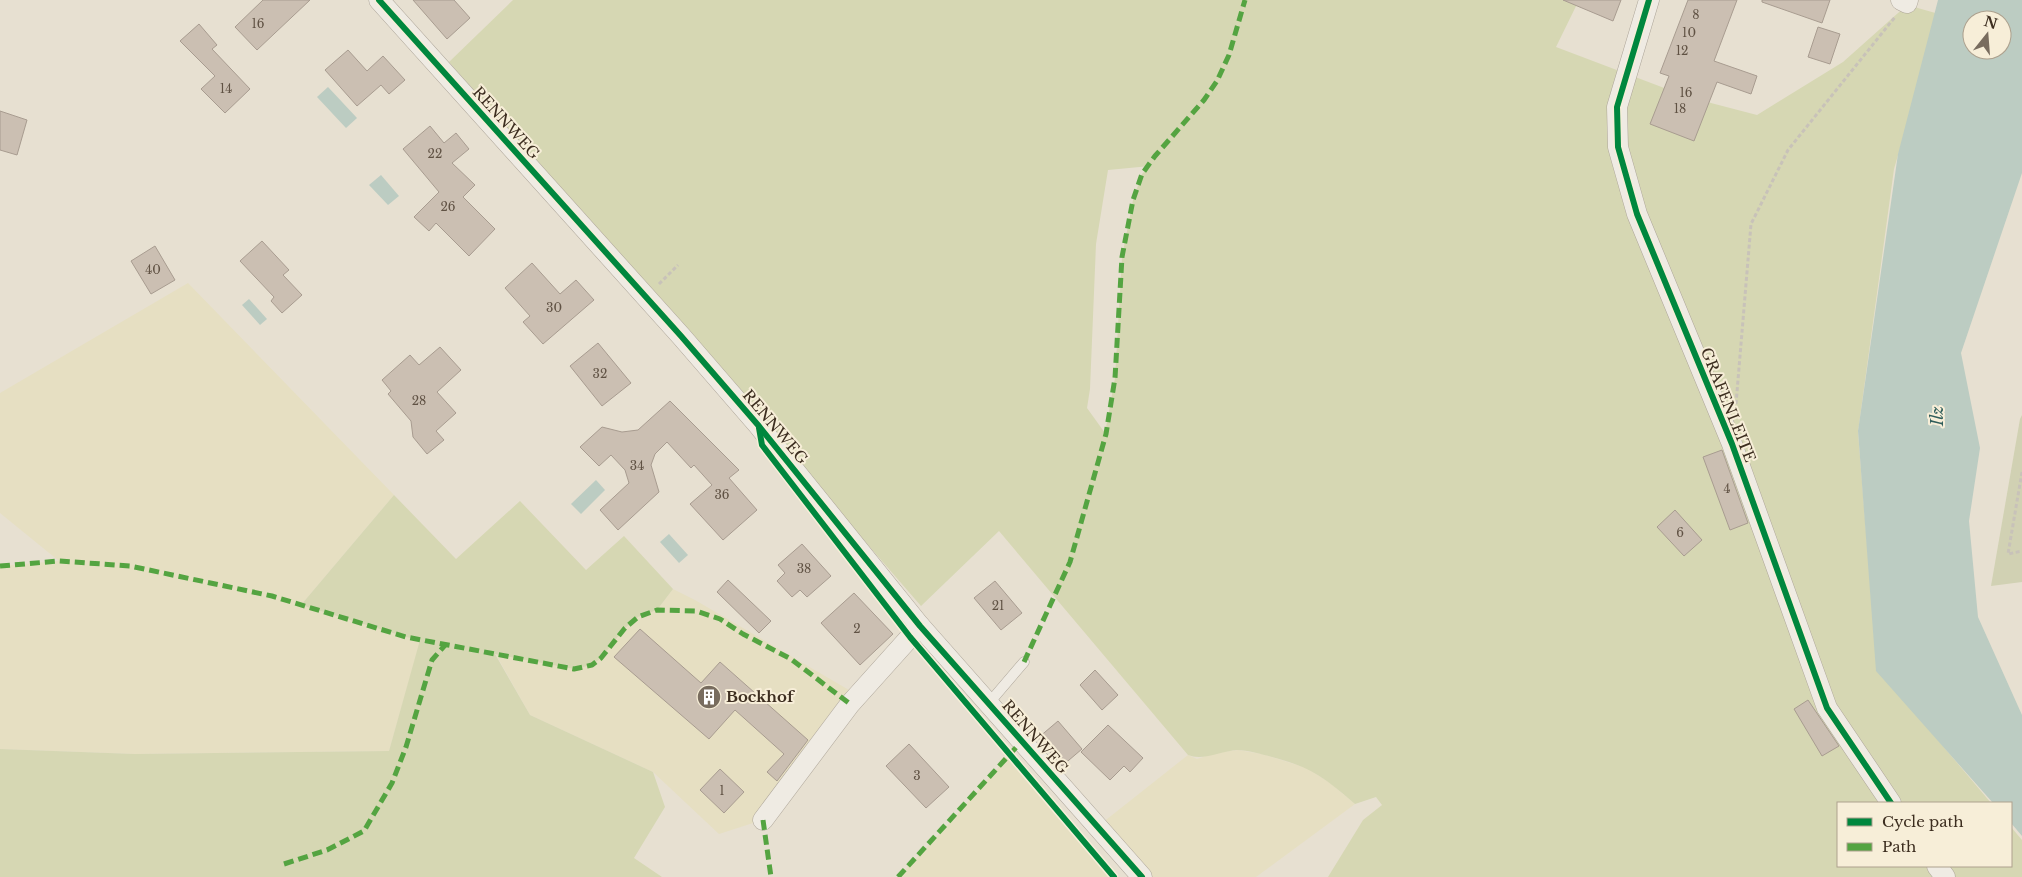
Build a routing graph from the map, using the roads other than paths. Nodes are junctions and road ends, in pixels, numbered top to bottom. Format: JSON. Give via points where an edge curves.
{"nodes":[{"id":1,"x":379,"y":0,"type":"edge"},
{"id":2,"x":1649,"y":0,"type":"edge"},
{"id":3,"x":920,"y":626,"type":"junction"},
{"id":4,"x":1024,"y":662,"type":"dead end"},
{"id":5,"x":989,"y":703,"type":"junction"},
{"id":6,"x":1890,"y":802,"type":"edge"},
{"id":7,"x":763,"y":820,"type":"dead end"},
{"id":8,"x":1142,"y":877,"type":"edge"}],
"edges":[{"from":1,"to":3,"type":"street","name":"RENNWEG","via":[[758,425]]},
{"from":2,"to":6,"type":"street","name":"GRAFENLEITE","via":[[1617,107],[1618,147],[1637,214],[1732,444],[1827,708]]},
{"from":3,"to":5,"type":"street","name":"RENNWEG"},
{"from":3,"to":7,"type":"street","via":[[850,704]]},
{"from":4,"to":5,"type":"lane"},
{"from":5,"to":8,"type":"street","name":"RENNWEG"}]}
